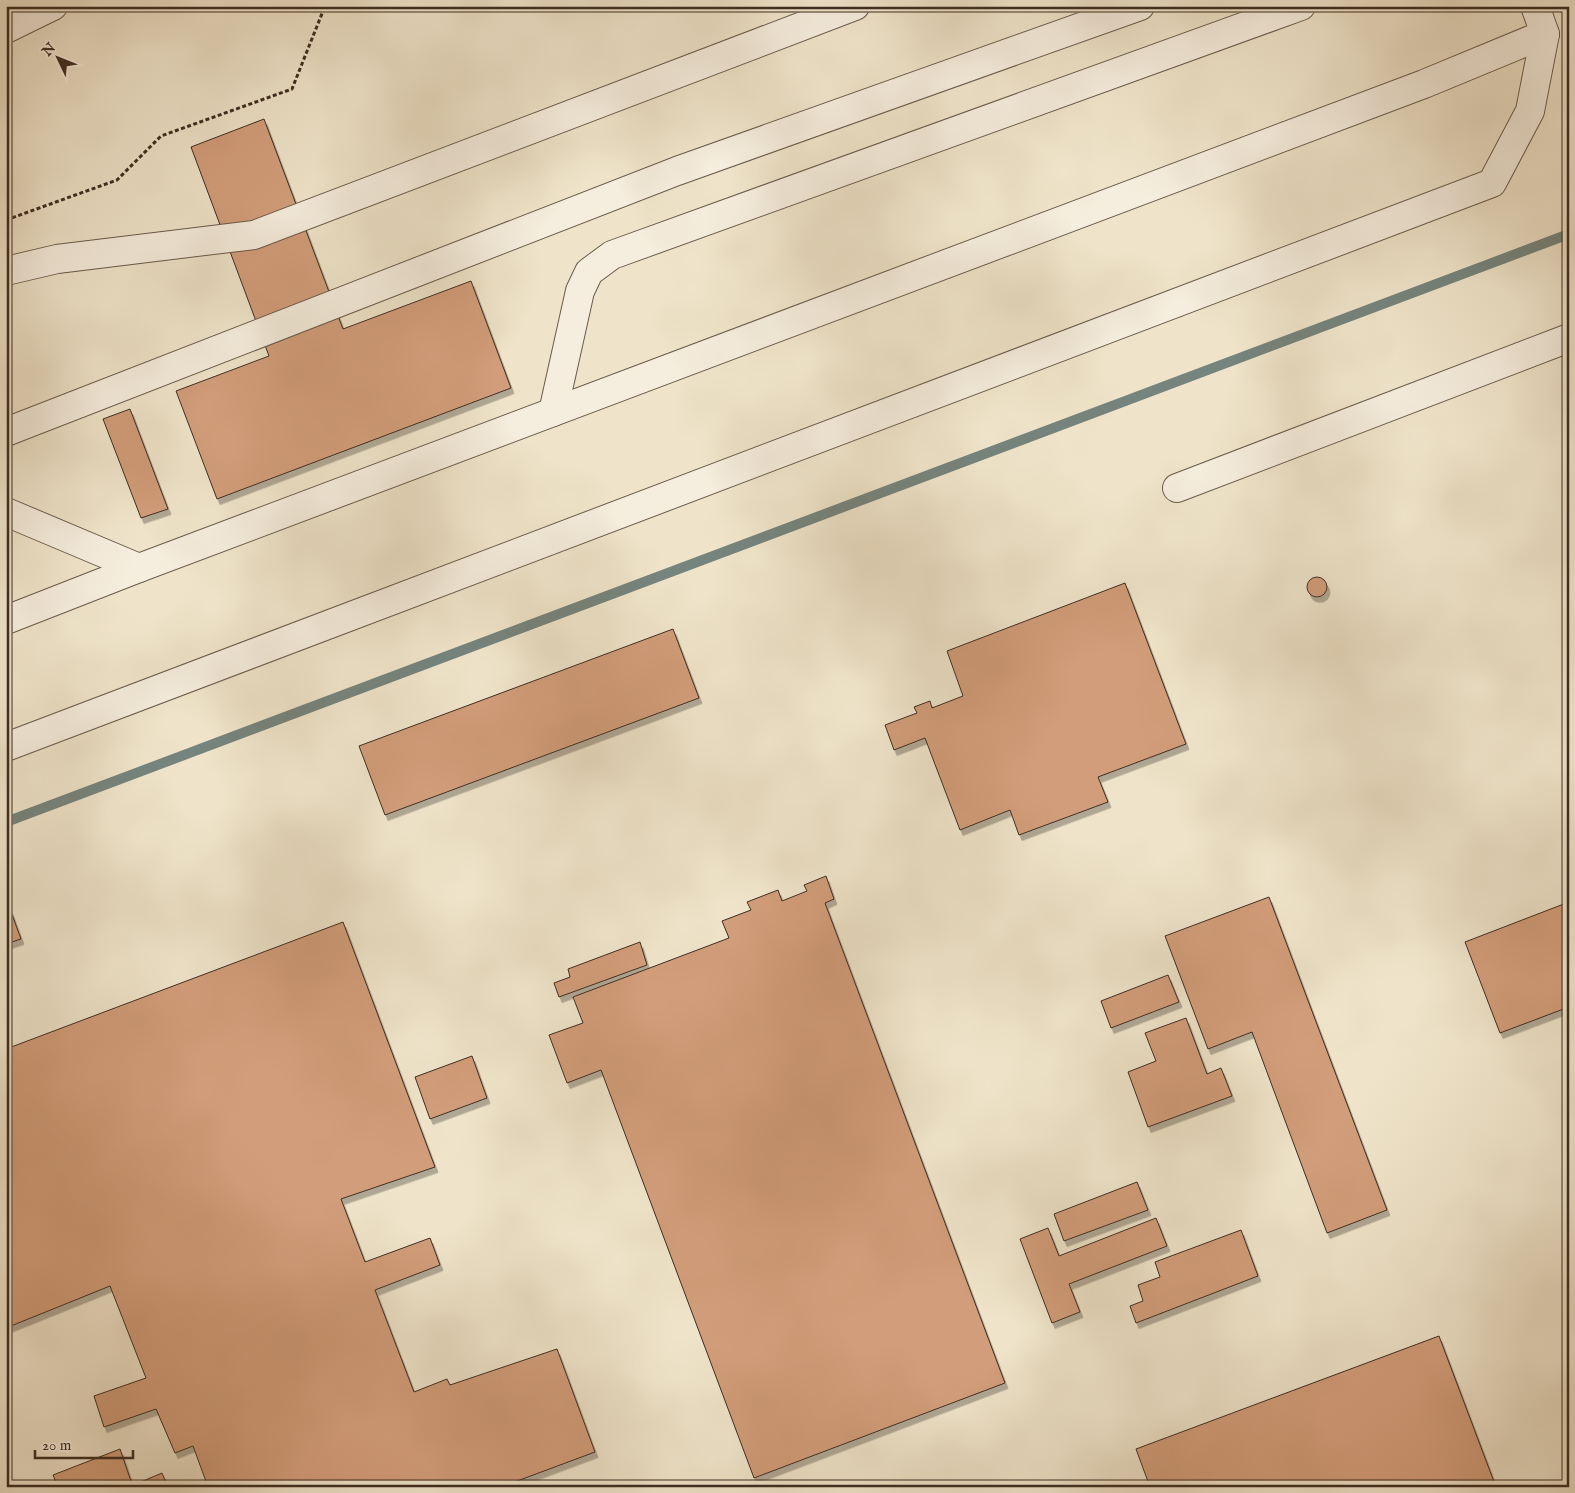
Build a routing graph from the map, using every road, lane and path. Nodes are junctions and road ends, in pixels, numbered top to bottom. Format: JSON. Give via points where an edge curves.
{"nodes":[{"id":1,"x":53,"y":6,"type":"edge"},
{"id":2,"x":325,"y":6,"type":"edge"},
{"id":3,"x":855,"y":6,"type":"edge"},
{"id":4,"x":1140,"y":6,"type":"edge"},
{"id":5,"x":1301,"y":6,"type":"edge"},
{"id":6,"x":1535,"y":6,"type":"edge"},
{"id":7,"x":6,"y":28,"type":"edge"},
{"id":8,"x":1545,"y":34,"type":"junction"},
{"id":9,"x":6,"y":220,"type":"edge"},
{"id":10,"x":6,"y":271,"type":"edge"},
{"id":11,"x":1569,"y":338,"type":"edge"},
{"id":12,"x":553,"y":412,"type":"junction"},
{"id":13,"x":6,"y":432,"type":"edge"},
{"id":14,"x":1177,"y":488,"type":"dead end"},
{"id":15,"x":6,"y":512,"type":"edge"},
{"id":16,"x":139,"y":568,"type":"junction"},
{"id":17,"x":6,"y":620,"type":"edge"},
{"id":18,"x":6,"y":747,"type":"edge"}],
"edges":[{"from":1,"to":7,"type":"lane"},
{"from":2,"to":9,"type":"path","via":[[292,88],[161,136],[117,180]]},
{"from":3,"to":10,"type":"lane","via":[[254,235],[57,260]]},
{"from":4,"to":13,"type":"lane","via":[[677,171]]},
{"from":5,"to":12,"type":"lane","via":[[612,255],[589,272],[580,291]]},
{"from":6,"to":8,"type":"lane"},
{"from":8,"to":12,"type":"lane","via":[[1408,90]]},
{"from":8,"to":18,"type":"lane","via":[[1530,111],[1492,184]]},
{"from":11,"to":14,"type":"lane"},
{"from":12,"to":16,"type":"lane"},
{"from":15,"to":16,"type":"lane"},
{"from":16,"to":17,"type":"lane"}]}
